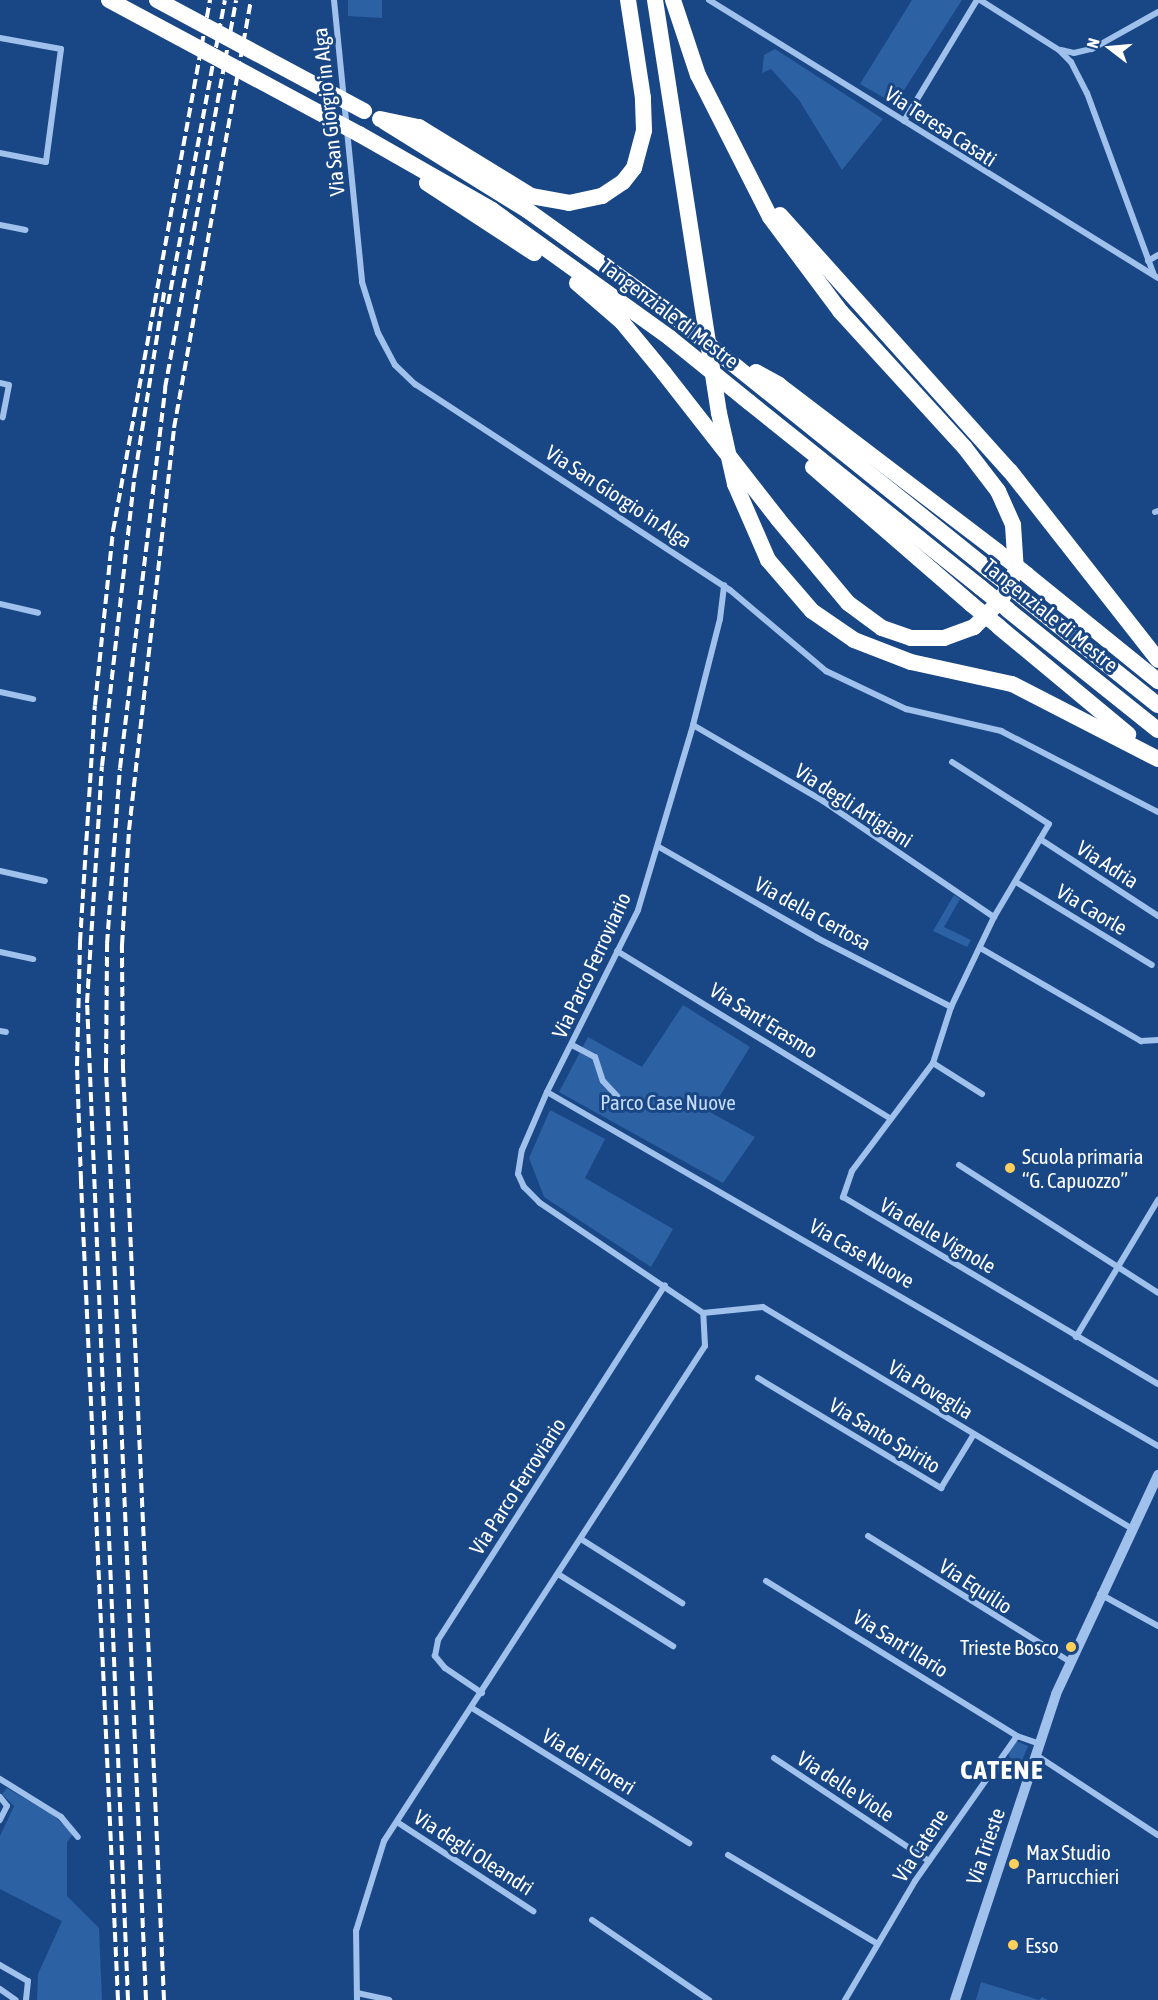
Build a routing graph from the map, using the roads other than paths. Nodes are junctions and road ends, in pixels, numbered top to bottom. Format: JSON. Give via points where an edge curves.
{"nodes":[{"id":1,"x":109,"y":0,"type":"edge"},
{"id":2,"x":157,"y":0,"type":"edge"},
{"id":3,"x":334,"y":0,"type":"edge"},
{"id":4,"x":628,"y":0,"type":"edge"},
{"id":5,"x":656,"y":0,"type":"edge"},
{"id":6,"x":673,"y":0,"type":"edge"},
{"id":7,"x":709,"y":0,"type":"edge"},
{"id":8,"x":979,"y":0,"type":"edge"},
{"id":9,"x":1158,"y":12,"type":"edge"},
{"id":10,"x":0,"y":38,"type":"edge"},
{"id":11,"x":1059,"y":50,"type":"junction"},
{"id":12,"x":380,"y":119,"type":"junction"},
{"id":13,"x":904,"y":121,"type":"junction"},
{"id":14,"x":391,"y":151,"type":"junction"},
{"id":15,"x":0,"y":153,"type":"edge"},
{"id":16,"x":738,"y":159,"type":"junction"},
{"id":17,"x":0,"y":225,"type":"edge"},
{"id":18,"x":26,"y":230,"type":"dead end"},
{"id":19,"x":1158,"y":255,"type":"edge"},
{"id":20,"x":1148,"y":261,"type":"junction"},
{"id":21,"x":1156,"y":277,"type":"edge"},
{"id":22,"x":741,"y":368,"type":"junction"},
{"id":23,"x":0,"y":383,"type":"edge"},
{"id":24,"x":3,"y":417,"type":"dead end"},
{"id":25,"x":770,"y":417,"type":"junction"},
{"id":26,"x":724,"y":585,"type":"junction"},
{"id":27,"x":0,"y":604,"type":"edge"},
{"id":28,"x":38,"y":613,"type":"dead end"},
{"id":29,"x":1158,"y":660,"type":"edge"},
{"id":30,"x":1158,"y":681,"type":"edge"},
{"id":31,"x":0,"y":692,"type":"edge"},
{"id":32,"x":33,"y":699,"type":"dead end"},
{"id":33,"x":1158,"y":705,"type":"edge"},
{"id":34,"x":693,"y":725,"type":"junction"},
{"id":35,"x":1158,"y":730,"type":"edge"},
{"id":36,"x":1158,"y":759,"type":"edge"},
{"id":37,"x":952,"y":762,"type":"dead end"},
{"id":38,"x":1158,"y":812,"type":"edge"},
{"id":39,"x":1040,"y":839,"type":"junction"},
{"id":40,"x":659,"y":847,"type":"junction"},
{"id":41,"x":0,"y":871,"type":"edge"},
{"id":42,"x":45,"y":881,"type":"dead end"},
{"id":43,"x":1016,"y":882,"type":"junction"},
{"id":44,"x":1158,"y":916,"type":"edge"},
{"id":45,"x":994,"y":917,"type":"junction"},
{"id":46,"x":982,"y":949,"type":"junction"},
{"id":47,"x":617,"y":951,"type":"junction"},
{"id":48,"x":0,"y":952,"type":"edge"},
{"id":49,"x":33,"y":959,"type":"dead end"},
{"id":50,"x":1152,"y":964,"type":"dead end"},
{"id":51,"x":951,"y":1007,"type":"junction"},
{"id":52,"x":1158,"y":1040,"type":"edge"},
{"id":53,"x":572,"y":1045,"type":"junction"},
{"id":54,"x":933,"y":1063,"type":"junction"},
{"id":55,"x":548,"y":1092,"type":"junction"},
{"id":56,"x":982,"y":1094,"type":"dead end"},
{"id":57,"x":617,"y":1096,"type":"dead end"},
{"id":58,"x":891,"y":1119,"type":"junction"},
{"id":59,"x":959,"y":1165,"type":"dead end"},
{"id":60,"x":1158,"y":1200,"type":"edge"},
{"id":61,"x":1119,"y":1268,"type":"junction"},
{"id":62,"x":665,"y":1285,"type":"junction"},
{"id":63,"x":1158,"y":1293,"type":"edge"},
{"id":64,"x":703,"y":1313,"type":"junction"},
{"id":65,"x":1076,"y":1337,"type":"junction"},
{"id":66,"x":758,"y":1378,"type":"dead end"},
{"id":67,"x":1158,"y":1384,"type":"edge"},
{"id":68,"x":974,"y":1434,"type":"junction"},
{"id":69,"x":1158,"y":1446,"type":"edge"},
{"id":70,"x":1158,"y":1475,"type":"edge"},
{"id":71,"x":1133,"y":1528,"type":"junction"},
{"id":72,"x":868,"y":1536,"type":"dead end"},
{"id":73,"x":581,"y":1539,"type":"junction"},
{"id":74,"x":558,"y":1574,"type":"junction"},
{"id":75,"x":766,"y":1581,"type":"dead end"},
{"id":76,"x":1099,"y":1594,"type":"junction"},
{"id":77,"x":682,"y":1603,"type":"dead end"},
{"id":78,"x":1158,"y":1626,"type":"edge"},
{"id":79,"x":673,"y":1646,"type":"dead end"},
{"id":80,"x":1069,"y":1660,"type":"junction"},
{"id":81,"x":482,"y":1693,"type":"junction"},
{"id":82,"x":471,"y":1708,"type":"junction"},
{"id":83,"x":1017,"y":1736,"type":"junction"},
{"id":84,"x":1038,"y":1750,"type":"junction"},
{"id":85,"x":774,"y":1758,"type":"dead end"},
{"id":86,"x":0,"y":1779,"type":"edge"},
{"id":87,"x":0,"y":1797,"type":"edge"},
{"id":88,"x":0,"y":1820,"type":"edge"},
{"id":89,"x":397,"y":1822,"type":"junction"},
{"id":90,"x":1158,"y":1835,"type":"edge"},
{"id":91,"x":78,"y":1837,"type":"dead end"},
{"id":92,"x":689,"y":1843,"type":"dead end"},
{"id":93,"x":728,"y":1855,"type":"dead end"},
{"id":94,"x":929,"y":1860,"type":"junction"},
{"id":95,"x":533,"y":1911,"type":"dead end"},
{"id":96,"x":592,"y":1920,"type":"dead end"},
{"id":97,"x":878,"y":1944,"type":"junction"},
{"id":98,"x":0,"y":1965,"type":"edge"},
{"id":99,"x":0,"y":1989,"type":"edge"},
{"id":100,"x":357,"y":1996,"type":"edge"},
{"id":101,"x":16,"y":2000,"type":"edge"},
{"id":102,"x":26,"y":2000,"type":"edge"},
{"id":103,"x":389,"y":2000,"type":"edge"},
{"id":104,"x":709,"y":2000,"type":"edge"},
{"id":105,"x":845,"y":2000,"type":"edge"},
{"id":106,"x":955,"y":2000,"type":"edge"}],
"edges":[{"from":1,"to":14,"type":"highway","name":"Tangenziale di Mestre","bridge":true},
{"from":2,"to":12,"type":"highway","name":"Tangenziale di Mestre","bridge":true},
{"from":3,"to":26,"type":"street","name":"Via San Giorgio in Alga","via":[[362,282],[378,333],[395,364],[415,384]]},
{"from":4,"to":12,"type":"highway","via":[[645,119],[640,151],[618,187],[594,200],[550,201],[516,188],[414,124]]},
{"from":5,"to":36,"type":"highway","via":[[719,413],[739,497],[768,560],[805,605],[854,640],[911,662],[1012,684]]},
{"from":6,"to":16,"type":"highway","via":[[698,75]]},
{"from":7,"to":13,"type":"street","name":"Via Teresa Casati"},
{"from":8,"to":11,"type":"street"},
{"from":8,"to":13,"type":"street"},
{"from":9,"to":11,"type":"street","via":[[1092,49],[1074,53]]},
{"from":10,"to":15,"type":"street","via":[[61,49],[46,162]]},
{"from":11,"to":20,"type":"street","via":[[1071,62],[1087,93]]},
{"from":12,"to":22,"type":"highway","name":"Tangenziale di Mestre","bridge":true,"via":[[527,210]]},
{"from":13,"to":21,"type":"street","name":"Via Teresa Casati"},
{"from":14,"to":16,"type":"highway","bridge":true,"via":[[428,183],[585,289],[629,330],[848,603],[882,628],[911,638],[944,638],[974,627],[1002,599],[1016,571],[1013,525],[998,490],[816,281],[770,217]]},
{"from":14,"to":25,"type":"highway","name":"Tangenziale di Mestre","bridge":true,"via":[[492,210],[670,338]]},
{"from":16,"to":29,"type":"highway","via":[[802,241],[1010,471]]},
{"from":17,"to":18,"type":"street"},
{"from":19,"to":20,"type":"street"},
{"from":20,"to":21,"type":"street"},
{"from":22,"to":30,"type":"highway","bridge":true,"via":[[779,385],[998,552]]},
{"from":22,"to":33,"type":"highway","name":"Tangenziale di Mestre","bridge":true},
{"from":23,"to":24,"type":"street","via":[[9,385]]},
{"from":25,"to":35,"type":"highway","name":"Tangenziale di Mestre","bridge":true},
{"from":25,"to":36,"type":"highway","bridge":true,"via":[[787,444]]},
{"from":26,"to":34,"type":"street","name":"Via Parco Ferroviario","via":[[720,619]]},
{"from":26,"to":38,"type":"street","name":"Via San Giorgio in Alga","via":[[826,671],[867,694],[906,708],[1001,731]]},
{"from":27,"to":28,"type":"street"},
{"from":31,"to":32,"type":"street"},
{"from":34,"to":40,"type":"street","name":"Via Parco Ferroviario"},
{"from":34,"to":45,"type":"street","name":"Via degli Artigiani","via":[[823,801]]},
{"from":37,"to":39,"type":"street","via":[[1049,824]]},
{"from":39,"to":43,"type":"street","name":"Via delle Vignole"},
{"from":39,"to":44,"type":"street","name":"Via Adria"},
{"from":40,"to":47,"type":"street","name":"Via Parco Ferroviario","via":[[638,910]]},
{"from":40,"to":51,"type":"street","name":"Via della Certosa","via":[[817,938]]},
{"from":41,"to":42,"type":"street"},
{"from":43,"to":45,"type":"street","name":"Via delle Vignole"},
{"from":43,"to":50,"type":"street","name":"Via Caorle"},
{"from":45,"to":46,"type":"street","name":"Via delle Vignole"},
{"from":46,"to":51,"type":"street","name":"Via delle Vignole"},
{"from":46,"to":52,"type":"street","via":[[1141,1041]]},
{"from":47,"to":53,"type":"street","name":"Via Parco Ferroviario"},
{"from":47,"to":58,"type":"street","name":"Via Sant'Erasmo"},
{"from":48,"to":49,"type":"street"},
{"from":51,"to":54,"type":"street","name":"Via delle Vignole"},
{"from":53,"to":55,"type":"street","name":"Via Parco Ferroviario"},
{"from":53,"to":57,"type":"street","via":[[595,1057],[603,1081]]},
{"from":54,"to":56,"type":"street"},
{"from":54,"to":58,"type":"street","name":"Via delle Vignole"},
{"from":55,"to":62,"type":"street","name":"Via Parco Ferroviario","via":[[522,1150],[518,1174],[524,1187],[540,1203]]},
{"from":55,"to":69,"type":"street","name":"Via Case Nuove"},
{"from":58,"to":65,"type":"street","name":"Via delle Vignole","via":[[852,1171],[843,1197]]},
{"from":59,"to":61,"type":"street"},
{"from":60,"to":61,"type":"street"},
{"from":61,"to":63,"type":"street"},
{"from":61,"to":65,"type":"street"},
{"from":62,"to":64,"type":"street","name":"Via Parco Ferroviario"},
{"from":62,"to":81,"type":"street","name":"Via Parco Ferroviario","via":[[438,1640],[435,1656],[445,1668]]},
{"from":64,"to":68,"type":"street","name":"Via Poveglia","via":[[763,1307]]},
{"from":64,"to":73,"type":"street","via":[[707,1333],[699,1359]]},
{"from":65,"to":67,"type":"street","name":"Via delle Vignole"},
{"from":66,"to":68,"type":"street","name":"Via Santo Spirito","via":[[941,1488]]},
{"from":68,"to":71,"type":"street","name":"Via Poveglia"},
{"from":70,"to":71,"type":"street","name":"Via Trieste"},
{"from":71,"to":76,"type":"street","name":"Via Trieste"},
{"from":72,"to":80,"type":"street","name":"Via Equilio"},
{"from":73,"to":74,"type":"street"},
{"from":73,"to":77,"type":"street"},
{"from":74,"to":79,"type":"street"},
{"from":74,"to":81,"type":"street"},
{"from":75,"to":83,"type":"street","name":"Via Sant'Ilario"},
{"from":76,"to":78,"type":"street"},
{"from":76,"to":80,"type":"street","name":"Via Trieste"},
{"from":80,"to":84,"type":"street","name":"Via Trieste"},
{"from":81,"to":82,"type":"street"},
{"from":82,"to":89,"type":"street"},
{"from":82,"to":92,"type":"street","name":"Via dei Fioreri"},
{"from":83,"to":84,"type":"street"},
{"from":83,"to":94,"type":"street","name":"Via Catene"},
{"from":84,"to":90,"type":"street"},
{"from":84,"to":106,"type":"street","name":"Via Trieste"},
{"from":85,"to":94,"type":"street","name":"Via delle Viole"},
{"from":86,"to":91,"type":"street","via":[[61,1817]]},
{"from":87,"to":88,"type":"street","via":[[7,1806]]},
{"from":89,"to":95,"type":"street","name":"Via degli Oleandri"},
{"from":89,"to":100,"type":"street","via":[[384,1841],[356,1931]]},
{"from":93,"to":97,"type":"street"},
{"from":94,"to":97,"type":"street","name":"Via Catene"},
{"from":96,"to":104,"type":"street"},
{"from":97,"to":105,"type":"street","name":"Via Catene"},
{"from":98,"to":102,"type":"street","via":[[28,1981]]},
{"from":99,"to":101,"type":"street"},
{"from":100,"to":103,"type":"street"}]}
